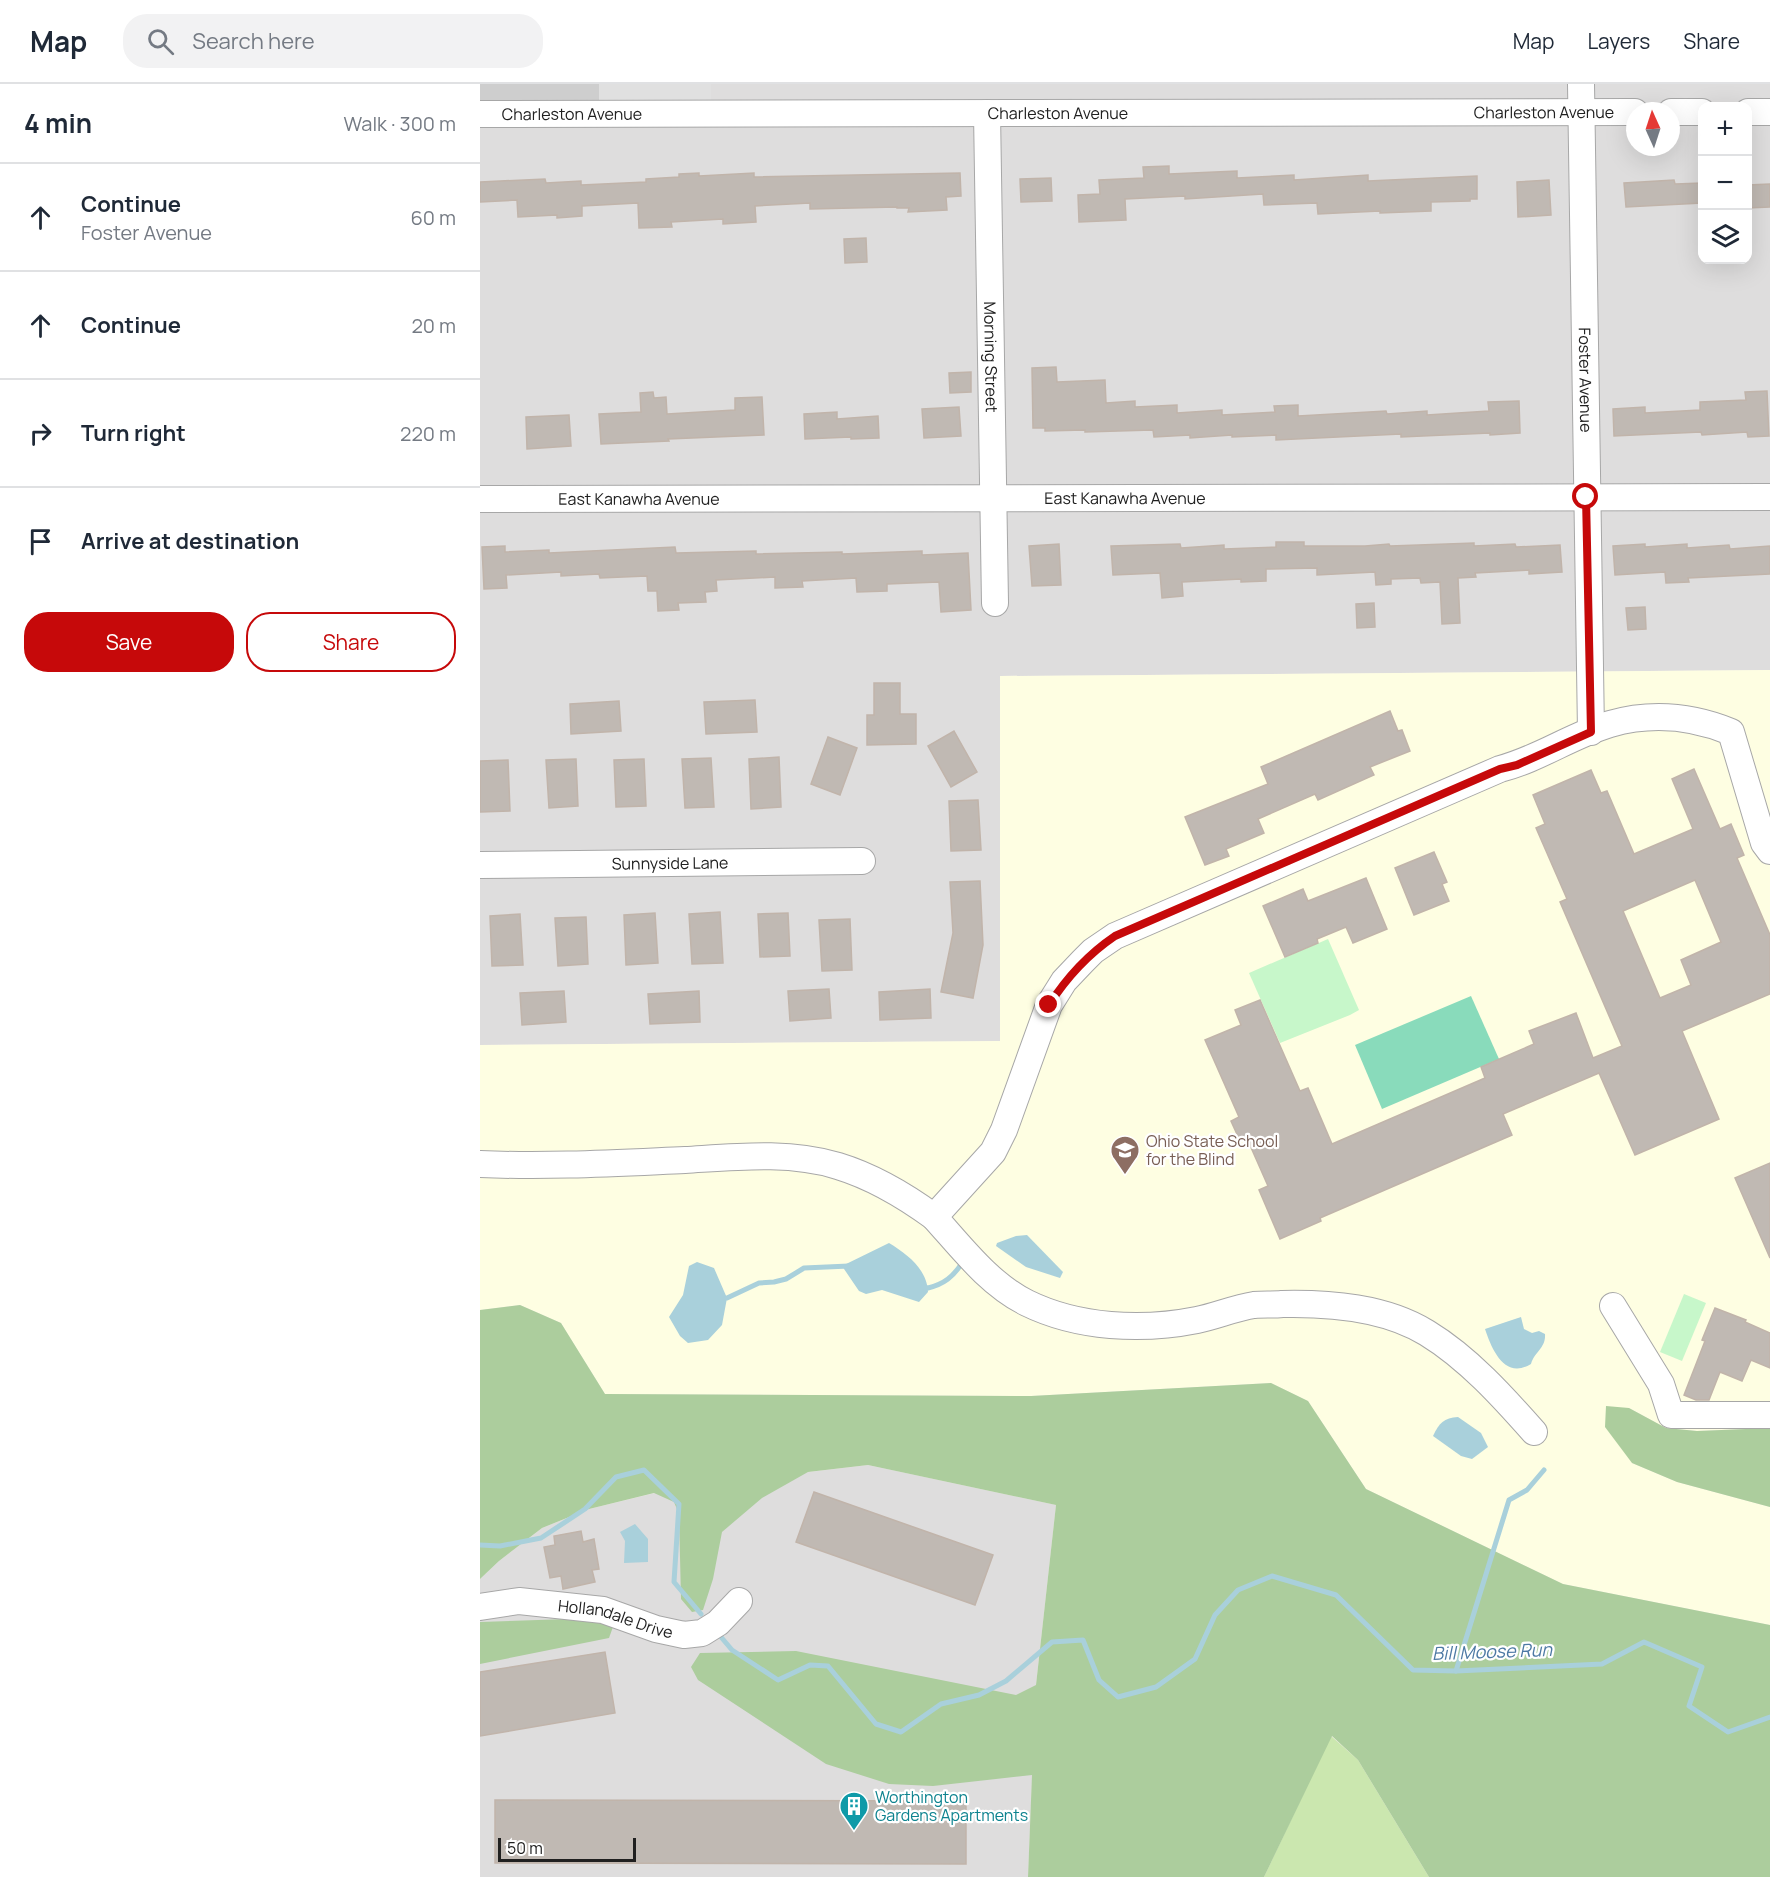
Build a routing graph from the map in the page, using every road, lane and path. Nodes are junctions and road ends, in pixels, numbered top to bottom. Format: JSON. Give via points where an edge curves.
{"nodes":[{"id":1,"x":1581,"y":84,"type":"edge"},
{"id":2,"x":1581,"y":112,"type":"junction"},
{"id":3,"x":1626,"y":112,"type":"edge"},
{"id":4,"x":1680,"y":112,"type":"edge"},
{"id":5,"x":1698,"y":112,"type":"edge"},
{"id":6,"x":1752,"y":112,"type":"edge"},
{"id":7,"x":1770,"y":112,"type":"edge"},
{"id":8,"x":987,"y":113,"type":"junction"},
{"id":9,"x":480,"y":114,"type":"edge"},
{"id":10,"x":1586,"y":497,"type":"junction"},
{"id":11,"x":1770,"y":497,"type":"edge"},
{"id":12,"x":994,"y":498,"type":"junction"},
{"id":13,"x":480,"y":499,"type":"edge"},
{"id":14,"x":995,"y":603,"type":"dead end"},
{"id":15,"x":1591,"y":732,"type":"junction"},
{"id":16,"x":1770,"y":851,"type":"edge"},
{"id":17,"x":862,"y":861,"type":"dead end"},
{"id":18,"x":480,"y":865,"type":"edge"},
{"id":19,"x":480,"y":1164,"type":"edge"},
{"id":20,"x":934,"y":1217,"type":"junction"},
{"id":21,"x":1613,"y":1306,"type":"dead end"},
{"id":22,"x":1770,"y":1414,"type":"edge"},
{"id":23,"x":1534,"y":1432,"type":"dead end"},
{"id":24,"x":739,"y":1601,"type":"dead end"},
{"id":25,"x":480,"y":1607,"type":"edge"}],
"edges":[{"from":1,"to":2,"type":"street","name":"Foster Avenue"},
{"from":2,"to":3,"type":"street","name":"Charleston Avenue"},
{"from":2,"to":8,"type":"street","name":"Charleston Avenue"},
{"from":2,"to":10,"type":"street","name":"Foster Avenue"},
{"from":4,"to":5,"type":"street"},
{"from":6,"to":7,"type":"street"},
{"from":8,"to":9,"type":"street","name":"Charleston Avenue"},
{"from":8,"to":12,"type":"street","name":"Morning Street"},
{"from":10,"to":11,"type":"street","name":"East Kanawha Avenue"},
{"from":10,"to":12,"type":"street","name":"East Kanawha Avenue"},
{"from":10,"to":15,"type":"street","name":"Foster Avenue"},
{"from":12,"to":13,"type":"street","name":"East Kanawha Avenue"},
{"from":12,"to":14,"type":"street","name":"Morning Street"},
{"from":15,"to":16,"type":"street","via":[[1609,724],[1662,716],[1693,719],[1731,732],[1764,843]]},
{"from":15,"to":20,"type":"street","via":[[1115,936],[1093,951],[1064,981],[1049,1005],[993,1152]]},
{"from":17,"to":18,"type":"street","name":"Sunnyside Lane"},
{"from":19,"to":20,"type":"street","via":[[538,1167],[799,1157],[870,1177]]},
{"from":20,"to":23,"type":"street","via":[[992,1280],[1027,1303],[1070,1319],[1109,1325],[1159,1325],[1255,1305],[1310,1304],[1389,1316],[1427,1332],[1463,1360]]},
{"from":21,"to":22,"type":"street","via":[[1662,1384],[1671,1415]]},
{"from":24,"to":25,"type":"street","name":"Hollandale Drive","via":[[702,1633],[684,1635],[603,1610],[519,1601]]}]}
